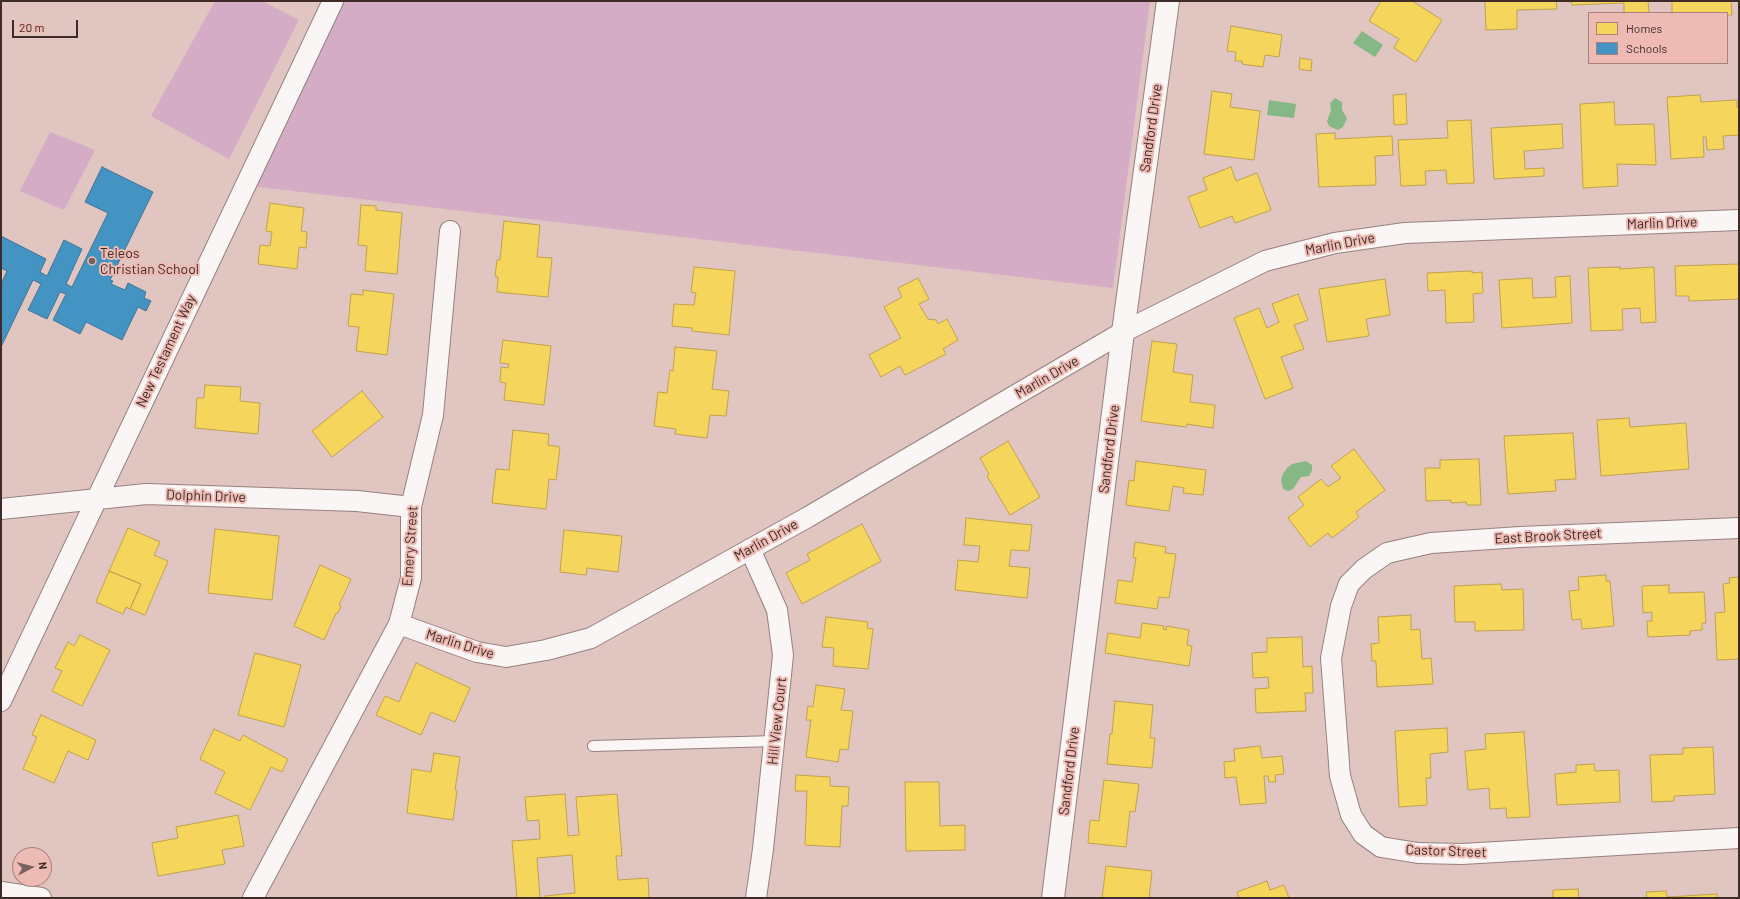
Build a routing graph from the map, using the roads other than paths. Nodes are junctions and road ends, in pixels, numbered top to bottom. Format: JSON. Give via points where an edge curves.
{"nodes":[{"id":1,"x":333,"y":1,"type":"edge"},
{"id":2,"x":1168,"y":1,"type":"edge"},
{"id":3,"x":1739,"y":220,"type":"edge"},
{"id":4,"x":450,"y":231,"type":"dead end"},
{"id":5,"x":1123,"y":332,"type":"junction"},
{"id":6,"x":96,"y":499,"type":"junction"},
{"id":7,"x":411,"y":507,"type":"junction"},
{"id":8,"x":1,"y":509,"type":"edge"},
{"id":9,"x":1739,"y":528,"type":"edge"},
{"id":10,"x":750,"y":549,"type":"junction"},
{"id":11,"x":1364,"y":569,"type":"joint"},
{"id":12,"x":399,"y":624,"type":"junction"},
{"id":13,"x":1,"y":701,"type":"edge"},
{"id":14,"x":776,"y":741,"type":"junction"},
{"id":15,"x":593,"y":746,"type":"dead end"},
{"id":16,"x":1739,"y":838,"type":"edge"},
{"id":17,"x":1,"y":892,"type":"edge"},
{"id":18,"x":41,"y":898,"type":"edge"},
{"id":19,"x":253,"y":898,"type":"edge"},
{"id":20,"x":756,"y":898,"type":"edge"},
{"id":21,"x":1053,"y":898,"type":"edge"}],
"edges":[{"from":1,"to":6,"type":"street","name":"New Testament Way"},
{"from":2,"to":5,"type":"street","name":"Sandford Drive"},
{"from":3,"to":5,"type":"street","name":"Marlin Drive","via":[[1405,233],[1335,244],[1265,261]]},
{"from":4,"to":7,"type":"street","name":"Emery Street","via":[[433,416]]},
{"from":5,"to":10,"type":"street","name":"Marlin Drive"},
{"from":5,"to":21,"type":"street","name":"Sandford Drive"},
{"from":6,"to":7,"type":"street","name":"Dolphin Drive","via":[[146,494],[357,501]]},
{"from":6,"to":8,"type":"street","name":"Dolphin Drive"},
{"from":6,"to":13,"type":"street","name":"New Testament Way"},
{"from":7,"to":12,"type":"street","name":"Emery Street","via":[[411,578]]},
{"from":9,"to":11,"type":"street","name":"East Brook Street","via":[[1528,536],[1431,543],[1387,552]]},
{"from":10,"to":12,"type":"street","name":"Marlin Drive","via":[[591,638],[546,650],[506,657],[477,652]]},
{"from":10,"to":14,"type":"street","name":"Hill View Court","via":[[776,610],[784,655]]},
{"from":11,"to":16,"type":"street","name":"Castor Street","via":[[1349,584],[1335,632],[1331,658],[1340,776],[1351,815],[1363,834],[1380,847],[1418,853],[1462,854]]},
{"from":12,"to":19,"type":"street","name":"Emery Street"},
{"from":14,"to":15,"type":"lane"},
{"from":14,"to":20,"type":"street","name":"Hill View Court"},
{"from":17,"to":18,"type":"street"}]}
